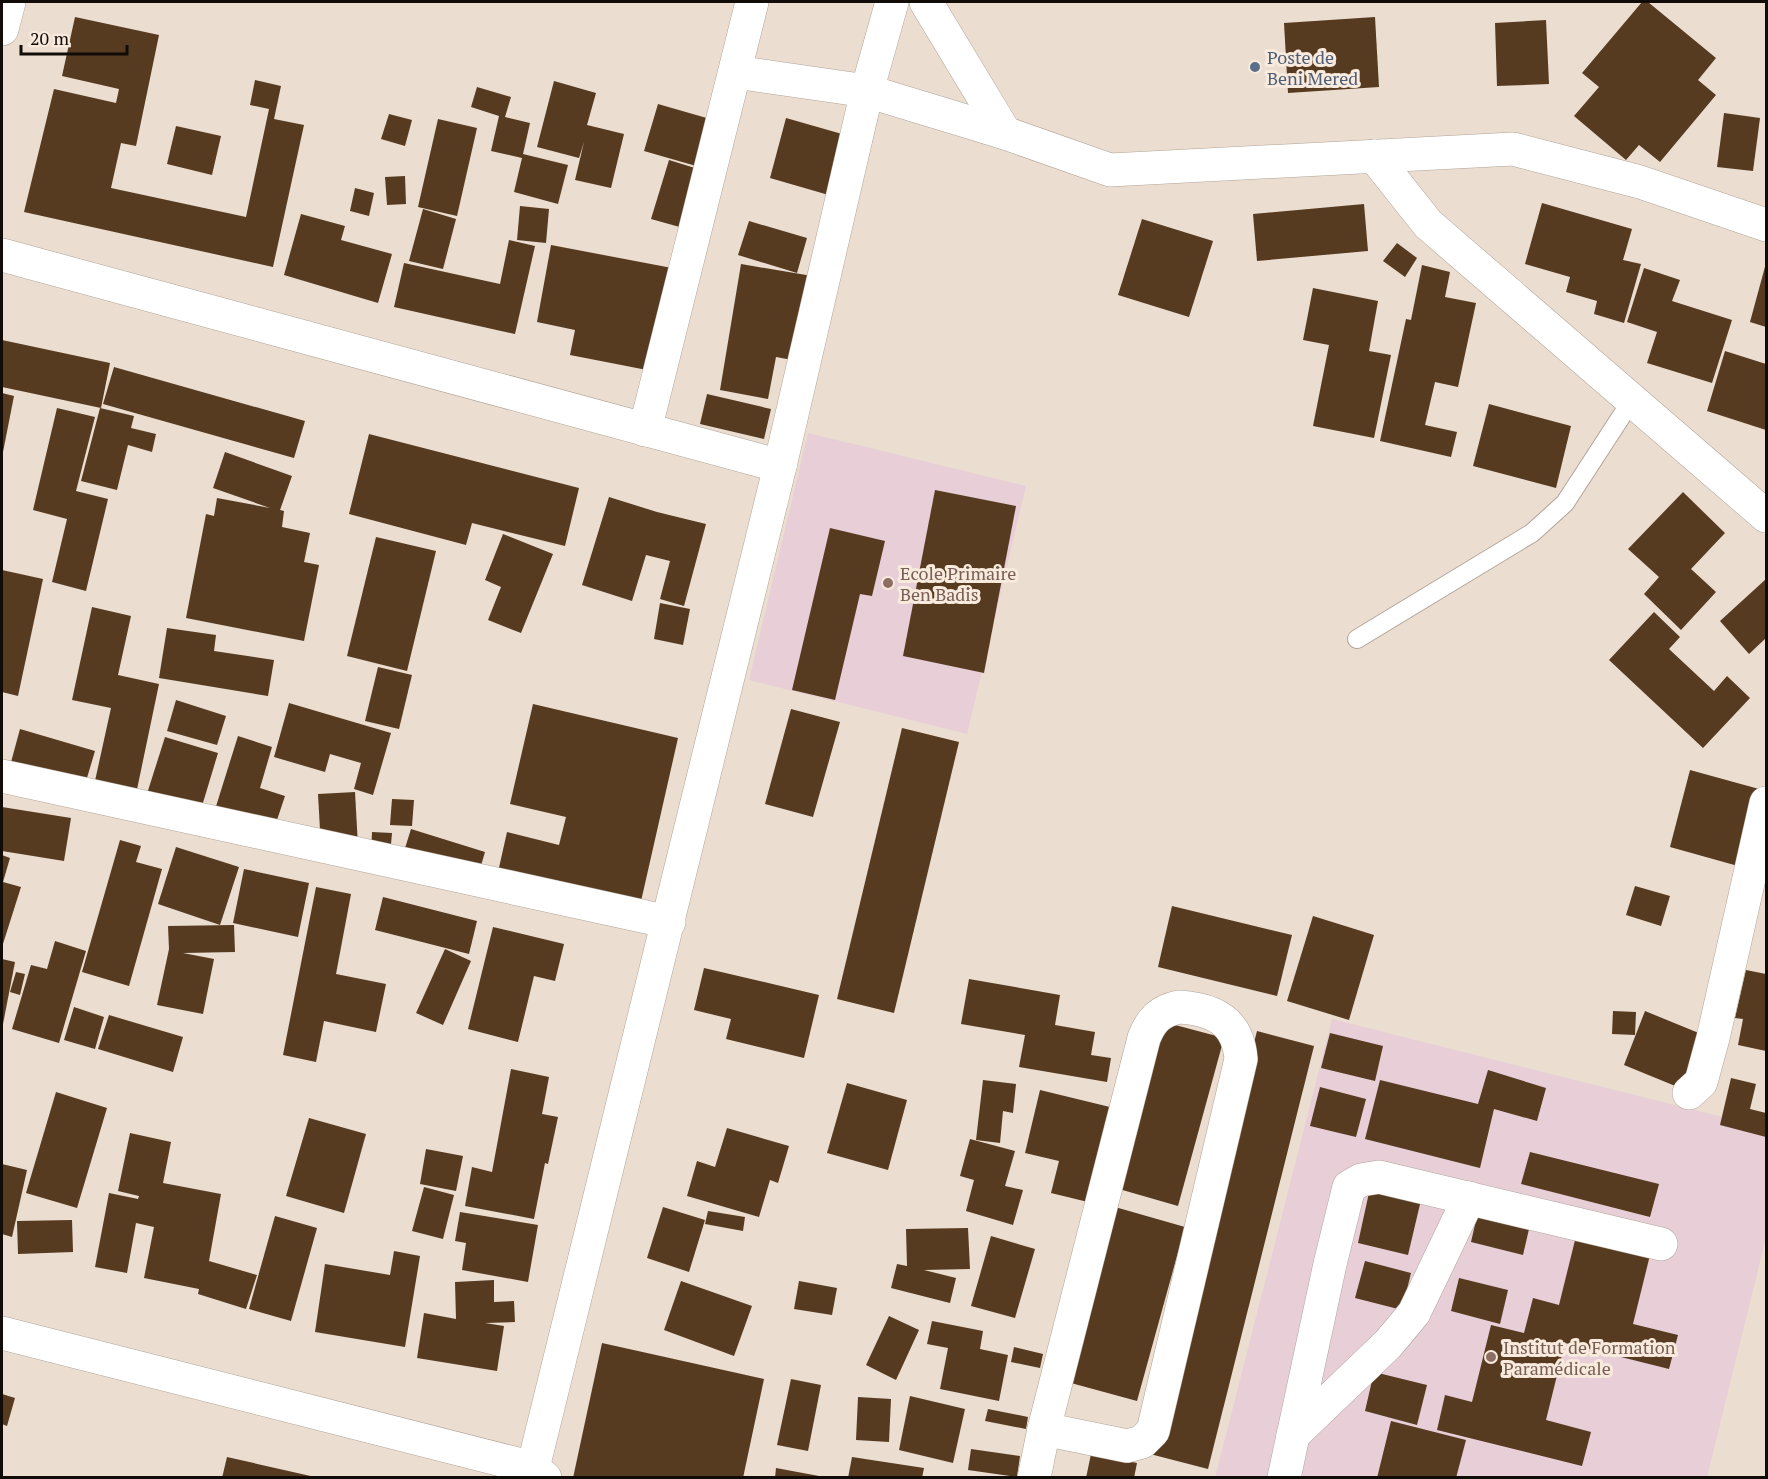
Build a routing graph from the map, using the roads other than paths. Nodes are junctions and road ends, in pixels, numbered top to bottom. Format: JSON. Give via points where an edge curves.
{"nodes":[{"id":1,"x":9,"y":2,"type":"edge"},
{"id":2,"x":752,"y":2,"type":"edge"},
{"id":3,"x":892,"y":2,"type":"edge"},
{"id":4,"x":926,"y":2,"type":"edge"},
{"id":5,"x":2,"y":29,"type":"edge"},
{"id":6,"x":735,"y":72,"type":"junction"},
{"id":7,"x":867,"y":92,"type":"junction"},
{"id":8,"x":1005,"y":133,"type":"junction"},
{"id":9,"x":1374,"y":156,"type":"junction"},
{"id":10,"x":1767,"y":225,"type":"edge"},
{"id":11,"x":2,"y":255,"type":"edge"},
{"id":12,"x":1632,"y":400,"type":"junction"},
{"id":13,"x":645,"y":430,"type":"junction"},
{"id":14,"x":780,"y":466,"type":"junction"},
{"id":15,"x":1767,"y":516,"type":"edge"},
{"id":16,"x":1357,"y":639,"type":"dead end"},
{"id":17,"x":2,"y":776,"type":"edge"},
{"id":18,"x":1767,"y":803,"type":"edge"},
{"id":19,"x":669,"y":922,"type":"junction"},
{"id":20,"x":1689,"y":1093,"type":"dead end"},
{"id":21,"x":1469,"y":1198,"type":"junction"},
{"id":22,"x":1661,"y":1244,"type":"dead end"},
{"id":23,"x":2,"y":1333,"type":"edge"},
{"id":24,"x":1044,"y":1429,"type":"junction"},
{"id":25,"x":1293,"y":1435,"type":"junction"},
{"id":26,"x":539,"y":1473,"type":"edge"},
{"id":27,"x":1034,"y":1478,"type":"edge"},
{"id":28,"x":1284,"y":1478,"type":"edge"}],
"edges":[{"from":1,"to":5,"type":"street"},
{"from":2,"to":6,"type":"street"},
{"from":3,"to":7,"type":"street"},
{"from":4,"to":8,"type":"street"},
{"from":6,"to":7,"type":"street"},
{"from":6,"to":13,"type":"street"},
{"from":7,"to":8,"type":"street"},
{"from":7,"to":14,"type":"street"},
{"from":8,"to":9,"type":"street","via":[[1110,170]]},
{"from":9,"to":10,"type":"street","via":[[1513,149],[1640,182]]},
{"from":9,"to":12,"type":"street","via":[[1428,224]]},
{"from":11,"to":13,"type":"street"},
{"from":12,"to":15,"type":"street"},
{"from":12,"to":16,"type":"lane","via":[[1564,503],[1532,533]]},
{"from":13,"to":14,"type":"street"},
{"from":14,"to":19,"type":"street"},
{"from":17,"to":19,"type":"street"},
{"from":18,"to":20,"type":"street","via":[[1710,1049],[1701,1082]]},
{"from":19,"to":26,"type":"street"},
{"from":21,"to":22,"type":"street"},
{"from":21,"to":25,"type":"street","via":[[1414,1313],[1388,1344]]},
{"from":21,"to":25,"type":"street","via":[[1379,1177],[1349,1187]]},
{"from":23,"to":26,"type":"street"},
{"from":24,"to":24,"type":"street","via":[[1127,1446],[1142,1442],[1153,1431],[1241,1059],[1235,1034],[1217,1015],[1179,1007],[1160,1014],[1148,1029]]},
{"from":24,"to":27,"type":"street"},
{"from":25,"to":28,"type":"street"}]}
